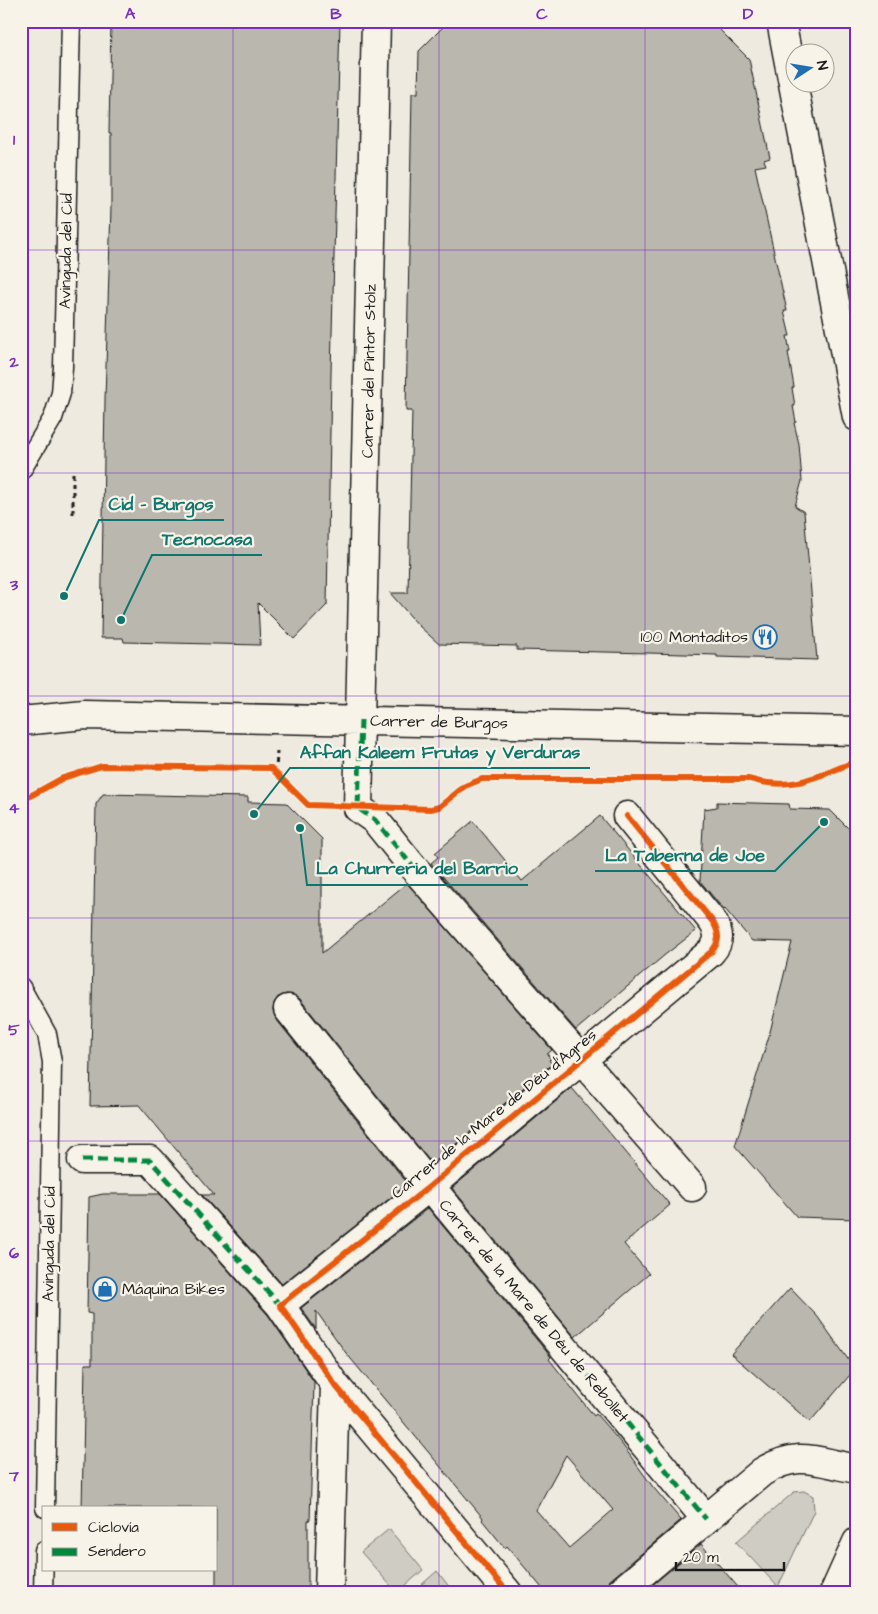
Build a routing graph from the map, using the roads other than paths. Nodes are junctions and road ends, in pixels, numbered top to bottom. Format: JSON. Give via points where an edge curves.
{"nodes":[{"id":1,"x":70,"y":21,"type":"edge"},
{"id":2,"x":376,"y":21,"type":"edge"},
{"id":3,"x":781,"y":21,"type":"edge"},
{"id":4,"x":857,"y":417,"type":"edge"},
{"id":5,"x":21,"y":471,"type":"edge"},
{"id":6,"x":361,"y":720,"type":"junction"},
{"id":7,"x":21,"y":721,"type":"edge"},
{"id":8,"x":857,"y":731,"type":"edge"},
{"id":9,"x":627,"y":816,"type":"dead end"},
{"id":10,"x":21,"y":987,"type":"edge"},
{"id":11,"x":288,"y":1009,"type":"dead end"},
{"id":12,"x":581,"y":1061,"type":"junction"},
{"id":13,"x":82,"y":1160,"type":"dead end"},
{"id":14,"x":430,"y":1186,"type":"junction"},
{"id":15,"x":692,"y":1187,"type":"dead end"},
{"id":16,"x":280,"y":1305,"type":"junction"},
{"id":17,"x":335,"y":1385,"type":"junction"},
{"id":18,"x":857,"y":1469,"type":"edge"},
{"id":19,"x":44,"y":1506,"type":"edge"},
{"id":20,"x":706,"y":1519,"type":"junction"},
{"id":21,"x":857,"y":1542,"type":"edge"},
{"id":22,"x":43,"y":1572,"type":"edge"},
{"id":23,"x":43,"y":1593,"type":"edge"},
{"id":24,"x":329,"y":1593,"type":"edge"},
{"id":25,"x":508,"y":1593,"type":"edge"},
{"id":26,"x":619,"y":1593,"type":"edge"},
{"id":27,"x":834,"y":1593,"type":"edge"}],
"edges":[{"from":1,"to":5,"type":"lane","name":"Avinguda del Cid","via":[[61,393],[53,418]]},
{"from":2,"to":6,"type":"street","name":"Carrer del Pintor Stolz"},
{"from":3,"to":4,"type":"street"},
{"from":6,"to":7,"type":"street","name":"Carrer de Burgos","via":[[85,716]]},
{"from":6,"to":8,"type":"street","name":"Carrer de Burgos"},
{"from":6,"to":12,"type":"street","name":"Carrer del Pintor Stolz","via":[[358,808],[375,820]]},
{"from":9,"to":12,"type":"street","name":"Carrer de la Mare de Déu d'Agres","via":[[713,922],[719,937],[711,952]]},
{"from":10,"to":19,"type":"lane","name":"Avinguda del Cid","via":[[47,1034],[52,1062]]},
{"from":11,"to":14,"type":"street","name":"Carrer de la Mare de Déu de Rebollet"},
{"from":12,"to":14,"type":"street","name":"Carrer de la Mare de Déu d'Agres"},
{"from":12,"to":15,"type":"street"},
{"from":13,"to":16,"type":"street","via":[[150,1160]]},
{"from":14,"to":16,"type":"street","name":"Carrer de la Mare de Déu d'Agres"},
{"from":14,"to":20,"type":"street","name":"Carrer de la Mare de Déu de Rebollet"},
{"from":16,"to":17,"type":"street"},
{"from":17,"to":24,"type":"street"},
{"from":17,"to":25,"type":"street"},
{"from":18,"to":20,"type":"street","via":[[793,1458],[762,1472]]},
{"from":20,"to":26,"type":"street"},
{"from":21,"to":27,"type":"street"},
{"from":22,"to":23,"type":"lane"}]}
